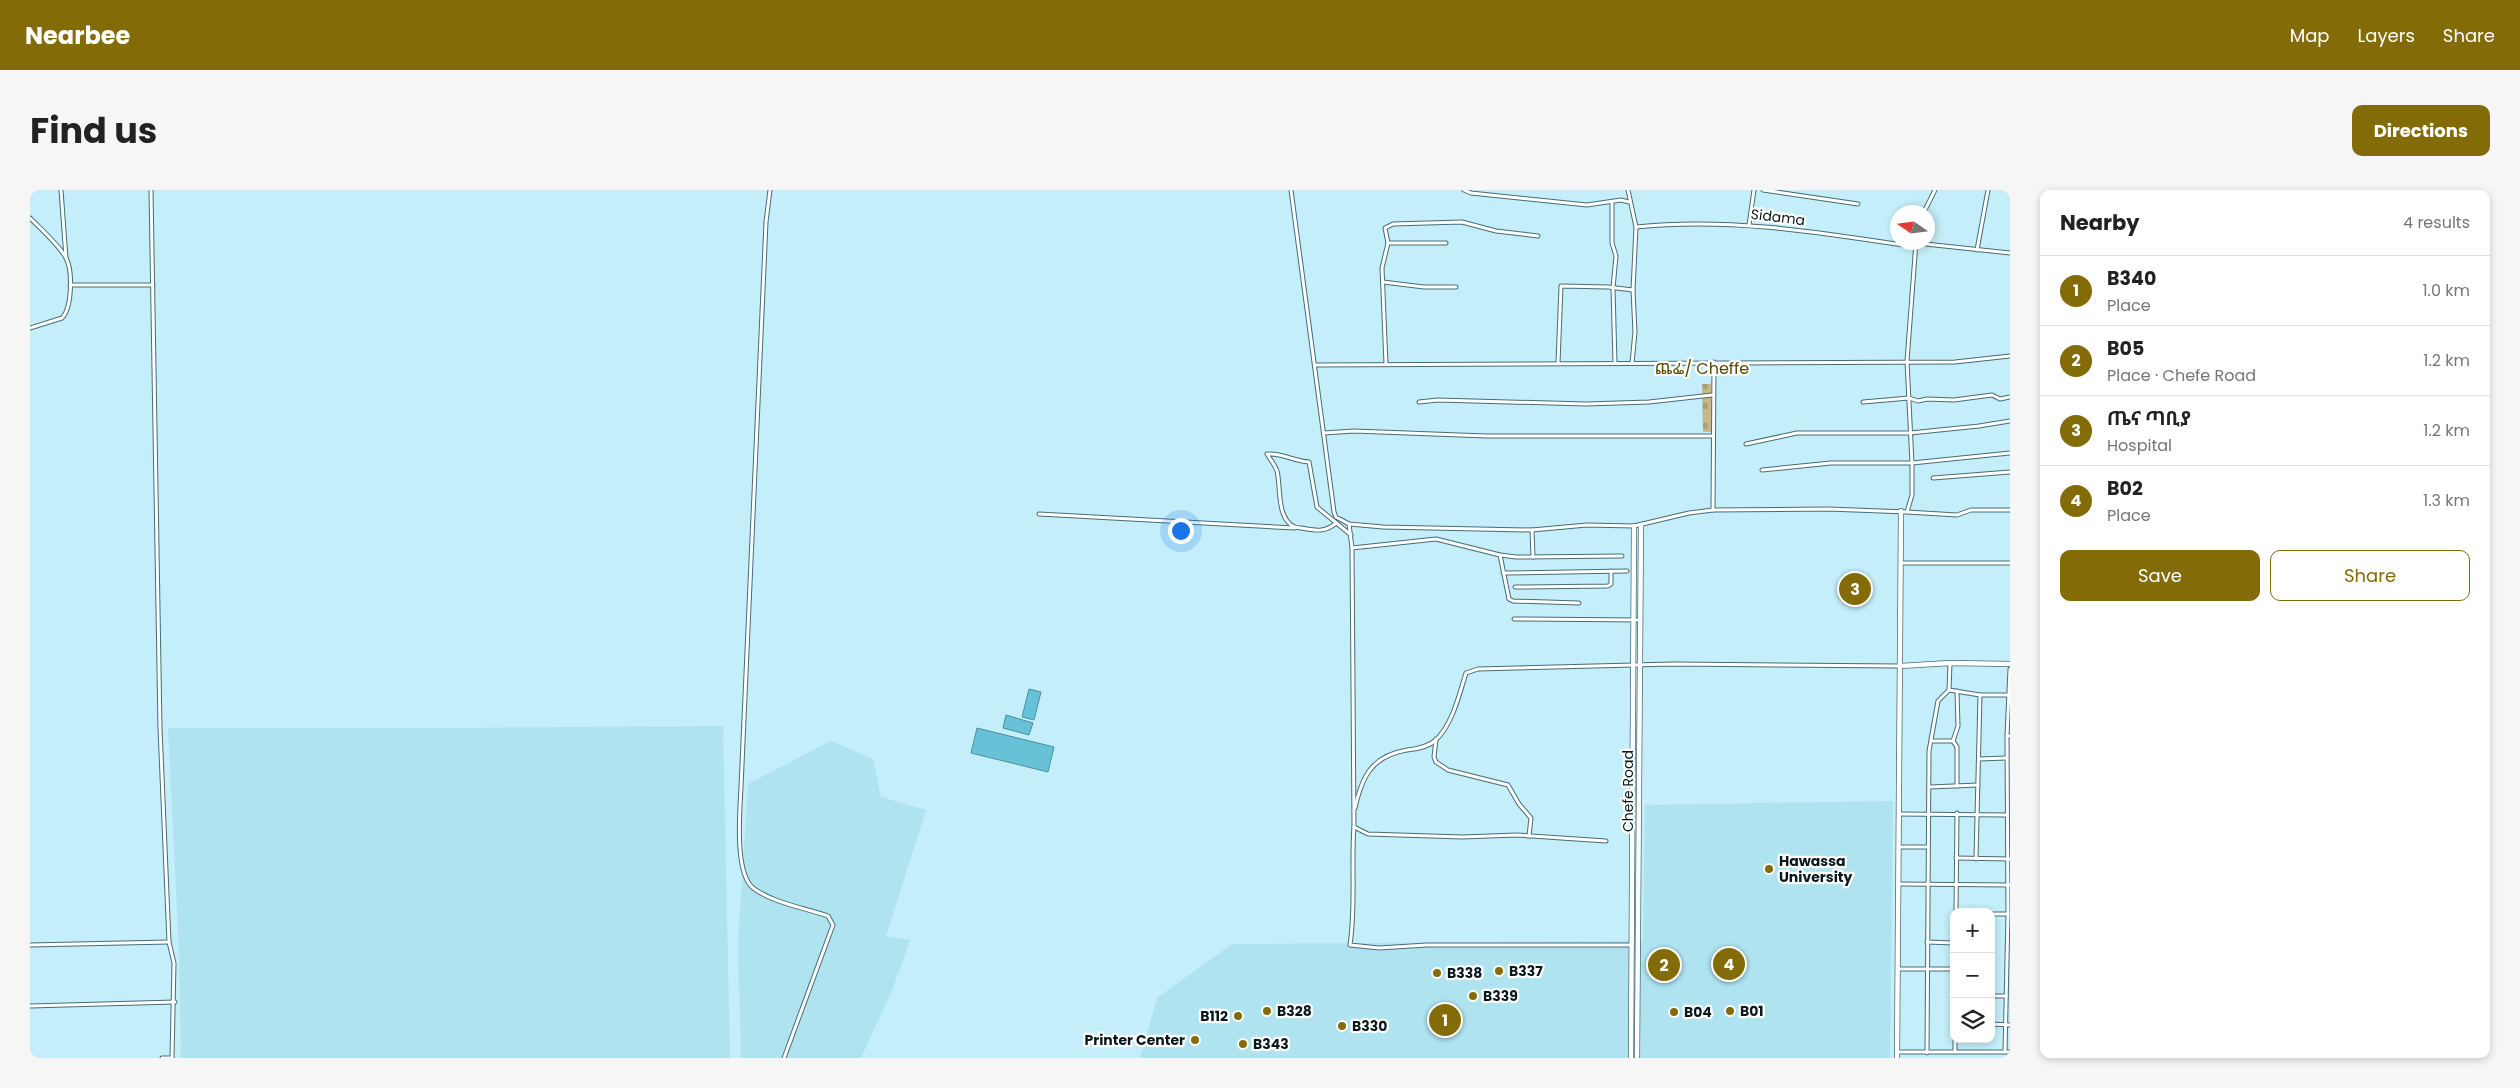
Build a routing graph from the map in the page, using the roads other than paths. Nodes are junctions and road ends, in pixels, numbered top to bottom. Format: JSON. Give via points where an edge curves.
{"nodes":[{"id":1,"x":61,"y":190,"type":"edge"},
{"id":2,"x":151,"y":190,"type":"edge"},
{"id":3,"x":770,"y":190,"type":"edge"},
{"id":4,"x":1291,"y":190,"type":"edge"},
{"id":5,"x":1464,"y":190,"type":"edge"},
{"id":6,"x":1628,"y":190,"type":"edge"},
{"id":7,"x":1754,"y":190,"type":"edge"},
{"id":8,"x":1763,"y":190,"type":"edge"},
{"id":9,"x":1935,"y":190,"type":"edge"},
{"id":10,"x":1988,"y":190,"type":"edge"},
{"id":11,"x":1629,"y":202,"type":"junction"},
{"id":12,"x":1612,"y":203,"type":"junction"},
{"id":13,"x":1858,"y":204,"type":"dead end"},
{"id":14,"x":1928,"y":205,"type":"edge"},
{"id":15,"x":30,"y":218,"type":"edge"},
{"id":16,"x":1749,"y":225,"type":"junction"},
{"id":17,"x":1636,"y":227,"type":"junction"},
{"id":18,"x":1538,"y":236,"type":"dead end"},
{"id":19,"x":1890,"y":241,"type":"edge"},
{"id":20,"x":1388,"y":243,"type":"junction"},
{"id":21,"x":1446,"y":243,"type":"dead end"},
{"id":22,"x":1935,"y":246,"type":"edge"},
{"id":23,"x":1916,"y":250,"type":"edge"},
{"id":24,"x":1977,"y":250,"type":"junction"},
{"id":25,"x":2010,"y":253,"type":"edge"},
{"id":26,"x":66,"y":258,"type":"junction"},
{"id":27,"x":1383,"y":282,"type":"junction"},
{"id":28,"x":70,"y":285,"type":"junction"},
{"id":29,"x":154,"y":285,"type":"junction"},
{"id":30,"x":1456,"y":287,"type":"dead end"},
{"id":31,"x":1613,"y":288,"type":"junction"},
{"id":32,"x":1633,"y":290,"type":"junction"},
{"id":33,"x":30,"y":328,"type":"edge"},
{"id":34,"x":2010,"y":356,"type":"edge"},
{"id":35,"x":1907,"y":361,"type":"junction"},
{"id":36,"x":1714,"y":362,"type":"junction"},
{"id":37,"x":1615,"y":363,"type":"junction"},
{"id":38,"x":1632,"y":363,"type":"junction"},
{"id":39,"x":1386,"y":364,"type":"junction"},
{"id":40,"x":1558,"y":364,"type":"junction"},
{"id":41,"x":1315,"y":365,"type":"junction"},
{"id":42,"x":1712,"y":395,"type":"junction"},
{"id":43,"x":2010,"y":397,"type":"edge"},
{"id":44,"x":1909,"y":398,"type":"junction"},
{"id":45,"x":1419,"y":402,"type":"dead end"},
{"id":46,"x":1863,"y":402,"type":"dead end"},
{"id":47,"x":2010,"y":421,"type":"edge"},
{"id":48,"x":1324,"y":433,"type":"junction"},
{"id":49,"x":1910,"y":433,"type":"junction"},
{"id":50,"x":1712,"y":436,"type":"junction"},
{"id":51,"x":1746,"y":444,"type":"dead end"},
{"id":52,"x":2010,"y":453,"type":"edge"},
{"id":53,"x":2010,"y":458,"type":"edge"},
{"id":54,"x":1912,"y":462,"type":"junction"},
{"id":55,"x":1762,"y":470,"type":"dead end"},
{"id":56,"x":2010,"y":472,"type":"edge"},
{"id":57,"x":1933,"y":478,"type":"dead end"},
{"id":58,"x":1713,"y":510,"type":"junction"},
{"id":59,"x":2010,"y":510,"type":"edge"},
{"id":60,"x":1901,"y":511,"type":"junction"},
{"id":61,"x":1908,"y":512,"type":"junction"},
{"id":62,"x":1039,"y":514,"type":"dead end"},
{"id":63,"x":1335,"y":524,"type":"junction"},
{"id":64,"x":1348,"y":524,"type":"junction"},
{"id":65,"x":1640,"y":524,"type":"junction"},
{"id":66,"x":1634,"y":526,"type":"junction"},
{"id":67,"x":1296,"y":528,"type":"junction"},
{"id":68,"x":1532,"y":530,"type":"junction"},
{"id":69,"x":1351,"y":535,"type":"junction"},
{"id":70,"x":1352,"y":548,"type":"junction"},
{"id":71,"x":1500,"y":555,"type":"junction"},
{"id":72,"x":1622,"y":556,"type":"dead end"},
{"id":73,"x":1533,"y":557,"type":"junction"},
{"id":74,"x":1901,"y":563,"type":"junction"},
{"id":75,"x":2010,"y":563,"type":"edge"},
{"id":76,"x":1611,"y":571,"type":"junction"},
{"id":77,"x":1627,"y":571,"type":"dead end"},
{"id":78,"x":1503,"y":573,"type":"junction"},
{"id":79,"x":1515,"y":587,"type":"dead end"},
{"id":80,"x":1579,"y":603,"type":"dead end"},
{"id":81,"x":1514,"y":619,"type":"dead end"},
{"id":82,"x":1633,"y":620,"type":"junction"},
{"id":83,"x":1640,"y":620,"type":"junction"},
{"id":84,"x":1950,"y":663,"type":"junction"},
{"id":85,"x":2010,"y":664,"type":"edge"},
{"id":86,"x":1633,"y":666,"type":"junction"},
{"id":87,"x":1640,"y":666,"type":"junction"},
{"id":88,"x":1900,"y":666,"type":"junction"},
{"id":89,"x":2010,"y":670,"type":"edge"},
{"id":90,"x":1948,"y":690,"type":"junction"},
{"id":91,"x":1957,"y":691,"type":"junction"},
{"id":92,"x":1980,"y":695,"type":"junction"},
{"id":93,"x":2009,"y":695,"type":"junction"},
{"id":94,"x":2009,"y":736,"type":"edge"},
{"id":95,"x":1436,"y":739,"type":"junction"},
{"id":96,"x":1931,"y":741,"type":"junction"},
{"id":97,"x":1953,"y":741,"type":"junction"},
{"id":98,"x":2007,"y":758,"type":"junction"},
{"id":99,"x":1979,"y":759,"type":"junction"},
{"id":100,"x":1978,"y":785,"type":"junction"},
{"id":101,"x":1957,"y":786,"type":"junction"},
{"id":102,"x":1929,"y":787,"type":"junction"},
{"id":103,"x":2009,"y":801,"type":"edge"},
{"id":104,"x":1957,"y":813,"type":"junction"},
{"id":105,"x":1354,"y":814,"type":"junction"},
{"id":106,"x":1899,"y":814,"type":"junction"},
{"id":107,"x":1928,"y":814,"type":"junction"},
{"id":108,"x":1977,"y":814,"type":"junction"},
{"id":109,"x":2007,"y":815,"type":"junction"},
{"id":110,"x":1354,"y":826,"type":"junction"},
{"id":111,"x":1529,"y":836,"type":"junction"},
{"id":112,"x":1606,"y":841,"type":"dead end"},
{"id":113,"x":1899,"y":847,"type":"junction"},
{"id":114,"x":1928,"y":847,"type":"junction"},
{"id":115,"x":1956,"y":858,"type":"junction"},
{"id":116,"x":1976,"y":859,"type":"junction"},
{"id":117,"x":2009,"y":860,"type":"edge"},
{"id":118,"x":1899,"y":884,"type":"junction"},
{"id":119,"x":1955,"y":884,"type":"junction"},
{"id":120,"x":1928,"y":885,"type":"junction"},
{"id":121,"x":2009,"y":885,"type":"edge"},
{"id":122,"x":1956,"y":908,"type":"edge"},
{"id":123,"x":1995,"y":914,"type":"edge"},
{"id":124,"x":2009,"y":914,"type":"edge"},
{"id":125,"x":169,"y":942,"type":"junction"},
{"id":126,"x":1927,"y":942,"type":"junction"},
{"id":127,"x":1950,"y":943,"type":"edge"},
{"id":128,"x":30,"y":945,"type":"edge"},
{"id":129,"x":1631,"y":945,"type":"junction"},
{"id":130,"x":1898,"y":969,"type":"junction"},
{"id":131,"x":1926,"y":969,"type":"junction"},
{"id":132,"x":1950,"y":969,"type":"edge"},
{"id":133,"x":2008,"y":969,"type":"edge"},
{"id":134,"x":1995,"y":996,"type":"edge"},
{"id":135,"x":2006,"y":996,"type":"junction"},
{"id":136,"x":174,"y":1002,"type":"junction"},
{"id":137,"x":30,"y":1006,"type":"edge"},
{"id":138,"x":1995,"y":1024,"type":"edge"},
{"id":139,"x":2008,"y":1025,"type":"edge"},
{"id":140,"x":1955,"y":1043,"type":"edge"},
{"id":141,"x":1955,"y":1052,"type":"junction"},
{"id":142,"x":2005,"y":1052,"type":"junction"},
{"id":143,"x":2010,"y":1052,"type":"edge"},
{"id":144,"x":1927,"y":1053,"type":"junction"},
{"id":145,"x":1897,"y":1055,"type":"edge"},
{"id":146,"x":162,"y":1058,"type":"edge"},
{"id":147,"x":172,"y":1058,"type":"edge"},
{"id":148,"x":784,"y":1058,"type":"edge"},
{"id":149,"x":1630,"y":1058,"type":"edge"},
{"id":150,"x":1637,"y":1058,"type":"edge"}],
"edges":[{"from":1,"to":26,"type":"street"},
{"from":2,"to":29,"type":"street"},
{"from":3,"to":148,"type":"street","via":[[742,777],[742,856],[745,876],[753,888],[828,916],[833,925]]},
{"from":4,"to":41,"type":"street"},
{"from":5,"to":12,"type":"street","via":[[1587,205]]},
{"from":6,"to":11,"type":"street"},
{"from":7,"to":16,"type":"street"},
{"from":8,"to":13,"type":"street"},
{"from":9,"to":14,"type":"street"},
{"from":10,"to":24,"type":"street"},
{"from":11,"to":12,"type":"street"},
{"from":11,"to":17,"type":"street"},
{"from":12,"to":31,"type":"street","via":[[1612,243],[1616,256]]},
{"from":15,"to":26,"type":"street"},
{"from":16,"to":17,"type":"street","name":"Sidama","via":[[1662,224]]},
{"from":16,"to":19,"type":"street","name":"Sidama"},
{"from":17,"to":32,"type":"street"},
{"from":18,"to":20,"type":"street","via":[[1462,222],[1393,224],[1385,228]]},
{"from":20,"to":21,"type":"street"},
{"from":20,"to":27,"type":"street","via":[[1383,262]]},
{"from":22,"to":24,"type":"street","name":"Sidama"},
{"from":23,"to":35,"type":"street"},
{"from":24,"to":25,"type":"street","name":"Sidama"},
{"from":26,"to":28,"type":"street"},
{"from":27,"to":30,"type":"street"},
{"from":27,"to":39,"type":"street"},
{"from":28,"to":29,"type":"street"},
{"from":28,"to":33,"type":"street","via":[[68,310],[62,318]]},
{"from":29,"to":125,"type":"street","via":[[160,728]]},
{"from":31,"to":32,"type":"street"},
{"from":31,"to":37,"type":"street"},
{"from":31,"to":40,"type":"street","via":[[1561,286]]},
{"from":32,"to":38,"type":"street","via":[[1635,332]]},
{"from":34,"to":35,"type":"street","via":[[1955,362]]},
{"from":35,"to":36,"type":"street"},
{"from":35,"to":44,"type":"street"},
{"from":36,"to":38,"type":"street"},
{"from":36,"to":42,"type":"street"},
{"from":37,"to":38,"type":"street"},
{"from":37,"to":40,"type":"street"},
{"from":39,"to":40,"type":"street"},
{"from":39,"to":41,"type":"street"},
{"from":41,"to":48,"type":"street"},
{"from":42,"to":45,"type":"street","via":[[1667,401],[1605,403]]},
{"from":42,"to":50,"type":"street"},
{"from":43,"to":44,"type":"street","via":[[2000,399],[1992,395],[1943,401]]},
{"from":44,"to":46,"type":"street"},
{"from":44,"to":49,"type":"street"},
{"from":47,"to":49,"type":"street"},
{"from":48,"to":50,"type":"street"},
{"from":48,"to":64,"type":"street","via":[[1334,512]]},
{"from":49,"to":51,"type":"street","via":[[1797,433]]},
{"from":49,"to":54,"type":"street"},
{"from":50,"to":58,"type":"street"},
{"from":52,"to":53,"type":"street"},
{"from":52,"to":54,"type":"street"},
{"from":54,"to":55,"type":"street","via":[[1831,463]]},
{"from":54,"to":61,"type":"street","via":[[1912,495]]},
{"from":56,"to":57,"type":"street"},
{"from":58,"to":60,"type":"street"},
{"from":58,"to":65,"type":"street"},
{"from":59,"to":61,"type":"street","via":[[1971,510],[1957,515]]},
{"from":60,"to":61,"type":"street"},
{"from":60,"to":74,"type":"street"},
{"from":62,"to":67,"type":"street"},
{"from":63,"to":67,"type":"street","via":[[1329,529],[1316,531]]},
{"from":63,"to":67,"type":"street","via":[[1317,507],[1309,462],[1294,460],[1286,454],[1267,454],[1276,469],[1278,492],[1286,518]]},
{"from":63,"to":69,"type":"street"},
{"from":64,"to":68,"type":"street"},
{"from":64,"to":69,"type":"street"},
{"from":65,"to":66,"type":"street"},
{"from":65,"to":83,"type":"street","name":"Chefe Road"},
{"from":66,"to":68,"type":"street","via":[[1587,525]]},
{"from":66,"to":82,"type":"street","name":"Chefe Road"},
{"from":68,"to":73,"type":"street"},
{"from":69,"to":70,"type":"street"},
{"from":70,"to":71,"type":"street","via":[[1436,539]]},
{"from":70,"to":105,"type":"street"},
{"from":71,"to":73,"type":"street"},
{"from":71,"to":78,"type":"street"},
{"from":72,"to":73,"type":"street"},
{"from":74,"to":75,"type":"street"},
{"from":74,"to":88,"type":"street"},
{"from":76,"to":77,"type":"street"},
{"from":76,"to":78,"type":"street"},
{"from":76,"to":79,"type":"street","via":[[1611,584],[1608,586]]},
{"from":78,"to":80,"type":"street","via":[[1509,599],[1513,601]]},
{"from":81,"to":82,"type":"street"},
{"from":82,"to":83,"type":"street"},
{"from":82,"to":86,"type":"street","name":"Chefe Road"},
{"from":83,"to":87,"type":"street","name":"Chefe Road"},
{"from":84,"to":85,"type":"street"},
{"from":84,"to":88,"type":"street"},
{"from":84,"to":90,"type":"street"},
{"from":86,"to":87,"type":"street"},
{"from":86,"to":95,"type":"street","via":[[1496,668],[1467,672],[1453,711]]},
{"from":86,"to":129,"type":"street","name":"Chefe Road"},
{"from":87,"to":88,"type":"street"},
{"from":87,"to":150,"type":"street","name":"Chefe Road"},
{"from":88,"to":106,"type":"street"},
{"from":89,"to":93,"type":"street"},
{"from":90,"to":91,"type":"street"},
{"from":90,"to":96,"type":"street","via":[[1938,701]]},
{"from":91,"to":92,"type":"street"},
{"from":91,"to":97,"type":"street","via":[[1958,726]]},
{"from":92,"to":93,"type":"street"},
{"from":92,"to":99,"type":"street"},
{"from":93,"to":94,"type":"street"},
{"from":94,"to":98,"type":"street"},
{"from":95,"to":105,"type":"street","via":[[1420,749],[1380,759],[1365,778]]},
{"from":95,"to":111,"type":"street","via":[[1434,757],[1441,767],[1508,786],[1531,818]]},
{"from":96,"to":97,"type":"street"},
{"from":96,"to":102,"type":"street"},
{"from":97,"to":101,"type":"street","via":[[1957,747]]},
{"from":98,"to":99,"type":"street"},
{"from":98,"to":103,"type":"street"},
{"from":99,"to":100,"type":"street"},
{"from":100,"to":101,"type":"street"},
{"from":100,"to":108,"type":"street"},
{"from":101,"to":102,"type":"street"},
{"from":102,"to":107,"type":"street"},
{"from":103,"to":109,"type":"street"},
{"from":104,"to":107,"type":"street"},
{"from":104,"to":108,"type":"street"},
{"from":104,"to":115,"type":"street"},
{"from":105,"to":110,"type":"street"},
{"from":106,"to":107,"type":"street"},
{"from":106,"to":113,"type":"street"},
{"from":107,"to":114,"type":"street"},
{"from":108,"to":109,"type":"street"},
{"from":108,"to":116,"type":"street"},
{"from":109,"to":117,"type":"street"},
{"from":110,"to":111,"type":"street","via":[[1368,834]]},
{"from":110,"to":129,"type":"street","via":[[1351,861],[1354,909],[1350,945],[1379,948]]},
{"from":111,"to":112,"type":"street"},
{"from":113,"to":114,"type":"street"},
{"from":113,"to":118,"type":"street"},
{"from":114,"to":120,"type":"street"},
{"from":115,"to":116,"type":"street"},
{"from":115,"to":119,"type":"street"},
{"from":116,"to":117,"type":"street"},
{"from":117,"to":121,"type":"street"},
{"from":118,"to":120,"type":"street"},
{"from":118,"to":130,"type":"street"},
{"from":119,"to":120,"type":"street"},
{"from":119,"to":121,"type":"street"},
{"from":119,"to":122,"type":"street"},
{"from":120,"to":126,"type":"street"},
{"from":121,"to":124,"type":"street"},
{"from":123,"to":124,"type":"street"},
{"from":124,"to":133,"type":"street"},
{"from":125,"to":128,"type":"street"},
{"from":125,"to":136,"type":"street","via":[[174,963]]},
{"from":126,"to":127,"type":"street"},
{"from":126,"to":131,"type":"street"},
{"from":129,"to":149,"type":"street","name":"Chefe Road"},
{"from":130,"to":131,"type":"street"},
{"from":130,"to":145,"type":"street"},
{"from":131,"to":132,"type":"street"},
{"from":131,"to":144,"type":"street"},
{"from":133,"to":135,"type":"street"},
{"from":134,"to":135,"type":"street"},
{"from":135,"to":139,"type":"street"},
{"from":136,"to":137,"type":"street"},
{"from":136,"to":147,"type":"street"},
{"from":138,"to":139,"type":"street"},
{"from":139,"to":142,"type":"street"},
{"from":140,"to":141,"type":"street"},
{"from":141,"to":142,"type":"street"},
{"from":141,"to":144,"type":"street"},
{"from":142,"to":143,"type":"street"},
{"from":144,"to":145,"type":"street"},
{"from":146,"to":147,"type":"street"}]}
